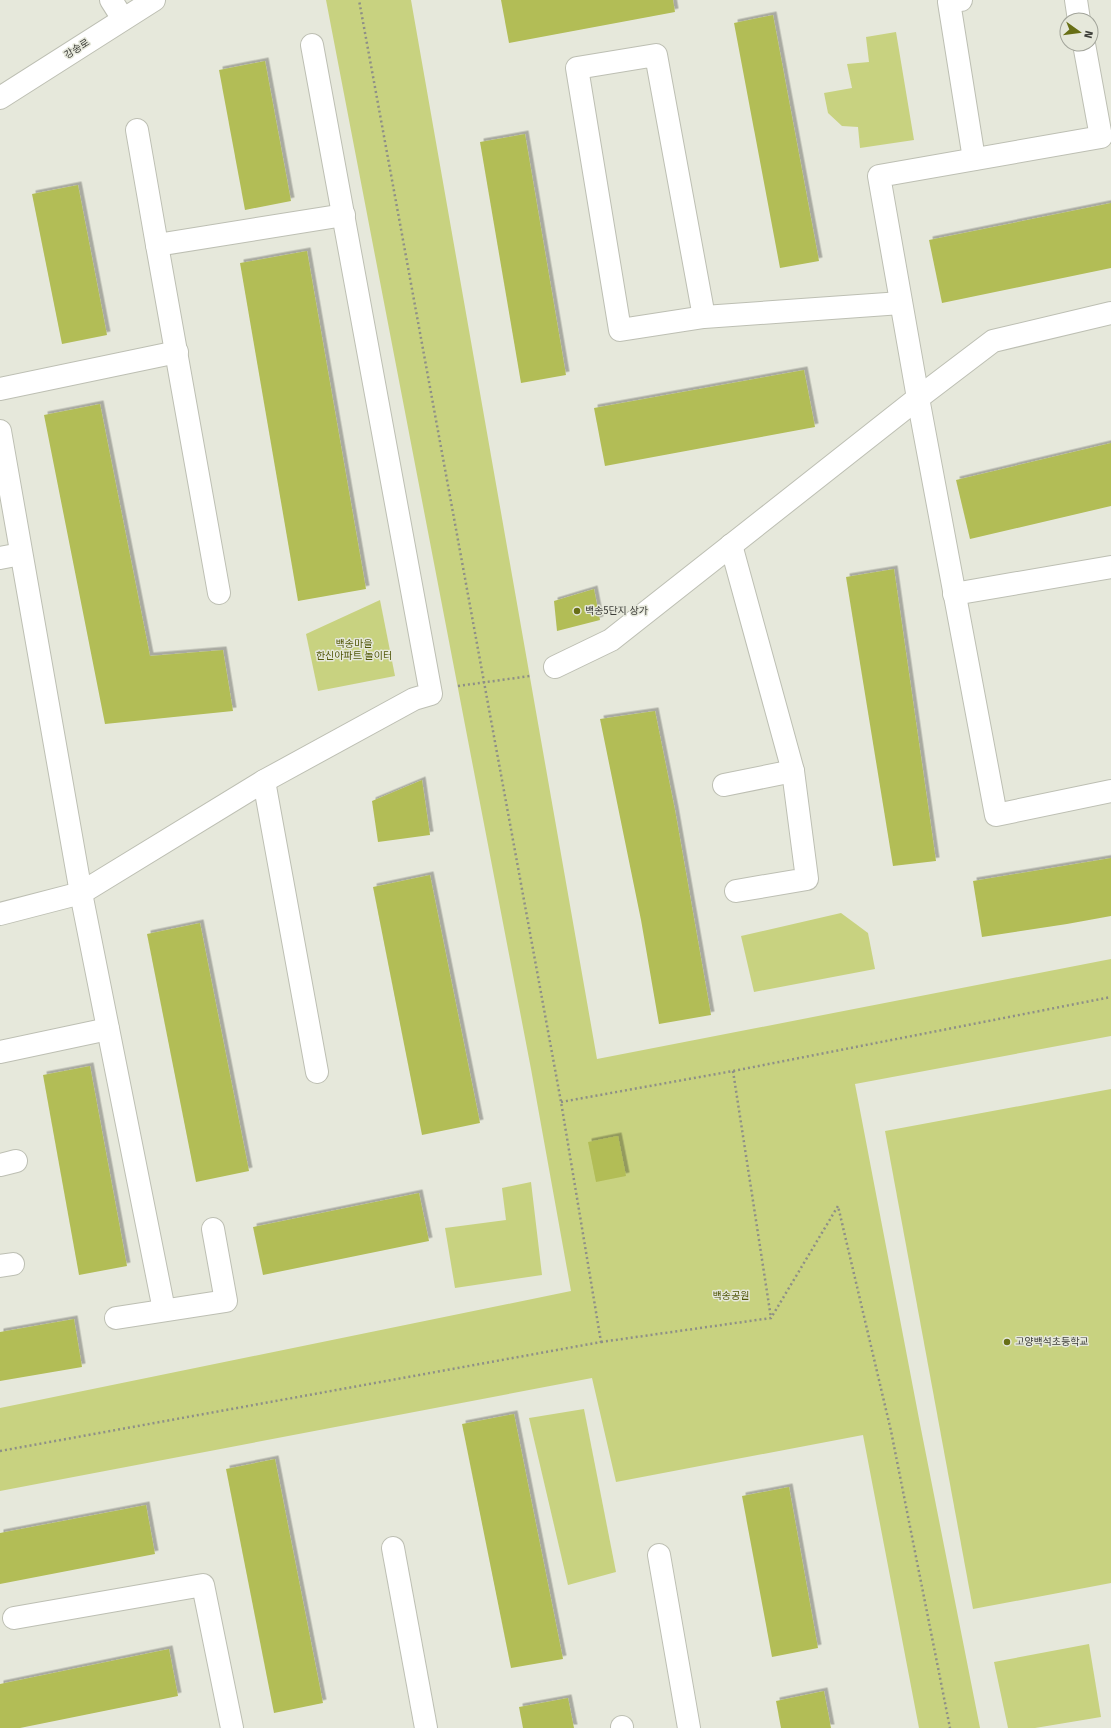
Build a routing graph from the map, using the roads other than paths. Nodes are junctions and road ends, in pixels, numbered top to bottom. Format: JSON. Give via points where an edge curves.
{"nodes":[{"id":1,"x":111,"y":0,"type":"edge"},
{"id":2,"x":154,"y":0,"type":"edge"},
{"id":3,"x":961,"y":0,"type":"edge"},
{"id":4,"x":1076,"y":0,"type":"edge"},
{"id":5,"x":1078,"y":12,"type":"edge"},
{"id":6,"x":123,"y":20,"type":"junction"},
{"id":7,"x":312,"y":45,"type":"dead end"},
{"id":8,"x":1085,"y":52,"type":"edge"},
{"id":9,"x":0,"y":98,"type":"edge"},
{"id":10,"x":137,"y":130,"type":"dead end"},
{"id":11,"x":974,"y":159,"type":"junction"},
{"id":12,"x":344,"y":215,"type":"junction"},
{"id":13,"x":158,"y":245,"type":"junction"},
{"id":14,"x":901,"y":303,"type":"junction"},
{"id":15,"x":1111,"y":313,"type":"edge"},
{"id":16,"x":704,"y":317,"type":"junction"},
{"id":17,"x":176,"y":352,"type":"junction"},
{"id":18,"x":0,"y":388,"type":"edge"},
{"id":19,"x":918,"y":398,"type":"junction"},
{"id":20,"x":0,"y":431,"type":"edge"},
{"id":21,"x":731,"y":545,"type":"junction"},
{"id":22,"x":10,"y":556,"type":"edge"},
{"id":23,"x":1111,"y":567,"type":"edge"},
{"id":24,"x":219,"y":593,"type":"dead end"},
{"id":25,"x":954,"y":594,"type":"junction"},
{"id":26,"x":555,"y":667,"type":"road end"},
{"id":27,"x":793,"y":771,"type":"junction"},
{"id":28,"x":264,"y":781,"type":"junction"},
{"id":29,"x":724,"y":785,"type":"dead end"},
{"id":30,"x":1111,"y":791,"type":"edge"},
{"id":31,"x":736,"y":891,"type":"dead end"},
{"id":32,"x":81,"y":893,"type":"junction"},
{"id":33,"x":0,"y":914,"type":"edge"},
{"id":34,"x":108,"y":1029,"type":"junction"},
{"id":35,"x":0,"y":1052,"type":"edge"},
{"id":36,"x":317,"y":1072,"type":"dead end"},
{"id":37,"x":213,"y":1229,"type":"dead end"},
{"id":38,"x":164,"y":1310,"type":"junction"},
{"id":39,"x":116,"y":1318,"type":"dead end"},
{"id":40,"x":393,"y":1548,"type":"dead end"},
{"id":41,"x":659,"y":1555,"type":"dead end"},
{"id":42,"x":14,"y":1618,"type":"dead end"},
{"id":43,"x":232,"y":1728,"type":"edge"},
{"id":44,"x":426,"y":1728,"type":"edge"},
{"id":45,"x":689,"y":1728,"type":"edge"}],
"edges":[{"from":1,"to":6,"type":"main road"},
{"from":2,"to":6,"type":"main road","name":"강송로"},
{"from":3,"to":11,"type":"main road","via":[[949,2]]},
{"from":4,"to":5,"type":"main road"},
{"from":6,"to":9,"type":"main road","name":"강송로"},
{"from":7,"to":12,"type":"main road"},
{"from":8,"to":11,"type":"main road","via":[[1101,137]]},
{"from":10,"to":13,"type":"main road"},
{"from":11,"to":14,"type":"main road","via":[[879,176]]},
{"from":12,"to":13,"type":"main road"},
{"from":12,"to":28,"type":"main road","via":[[431,694],[414,699]]},
{"from":13,"to":17,"type":"main road"},
{"from":14,"to":16,"type":"main road"},
{"from":14,"to":19,"type":"main road"},
{"from":15,"to":19,"type":"main road","via":[[993,342]]},
{"from":16,"to":16,"type":"main road","via":[[656,55],[577,68],[620,330]]},
{"from":17,"to":18,"type":"main road"},
{"from":17,"to":24,"type":"main road"},
{"from":19,"to":21,"type":"main road"},
{"from":19,"to":25,"type":"main road"},
{"from":20,"to":22,"type":"main road"},
{"from":21,"to":26,"type":"main road","via":[[611,640]]},
{"from":21,"to":27,"type":"main road"},
{"from":22,"to":32,"type":"main road"},
{"from":23,"to":25,"type":"main road"},
{"from":25,"to":30,"type":"main road","via":[[996,815]]},
{"from":27,"to":29,"type":"main road"},
{"from":27,"to":31,"type":"main road","via":[[807,880]]},
{"from":28,"to":32,"type":"main road"},
{"from":28,"to":36,"type":"main road"},
{"from":32,"to":33,"type":"main road"},
{"from":32,"to":34,"type":"main road"},
{"from":34,"to":35,"type":"main road"},
{"from":34,"to":38,"type":"main road"},
{"from":37,"to":38,"type":"main road","via":[[226,1301]]},
{"from":38,"to":39,"type":"main road"},
{"from":40,"to":44,"type":"main road"},
{"from":41,"to":45,"type":"main road"},
{"from":42,"to":43,"type":"main road","via":[[203,1584]]}]}
